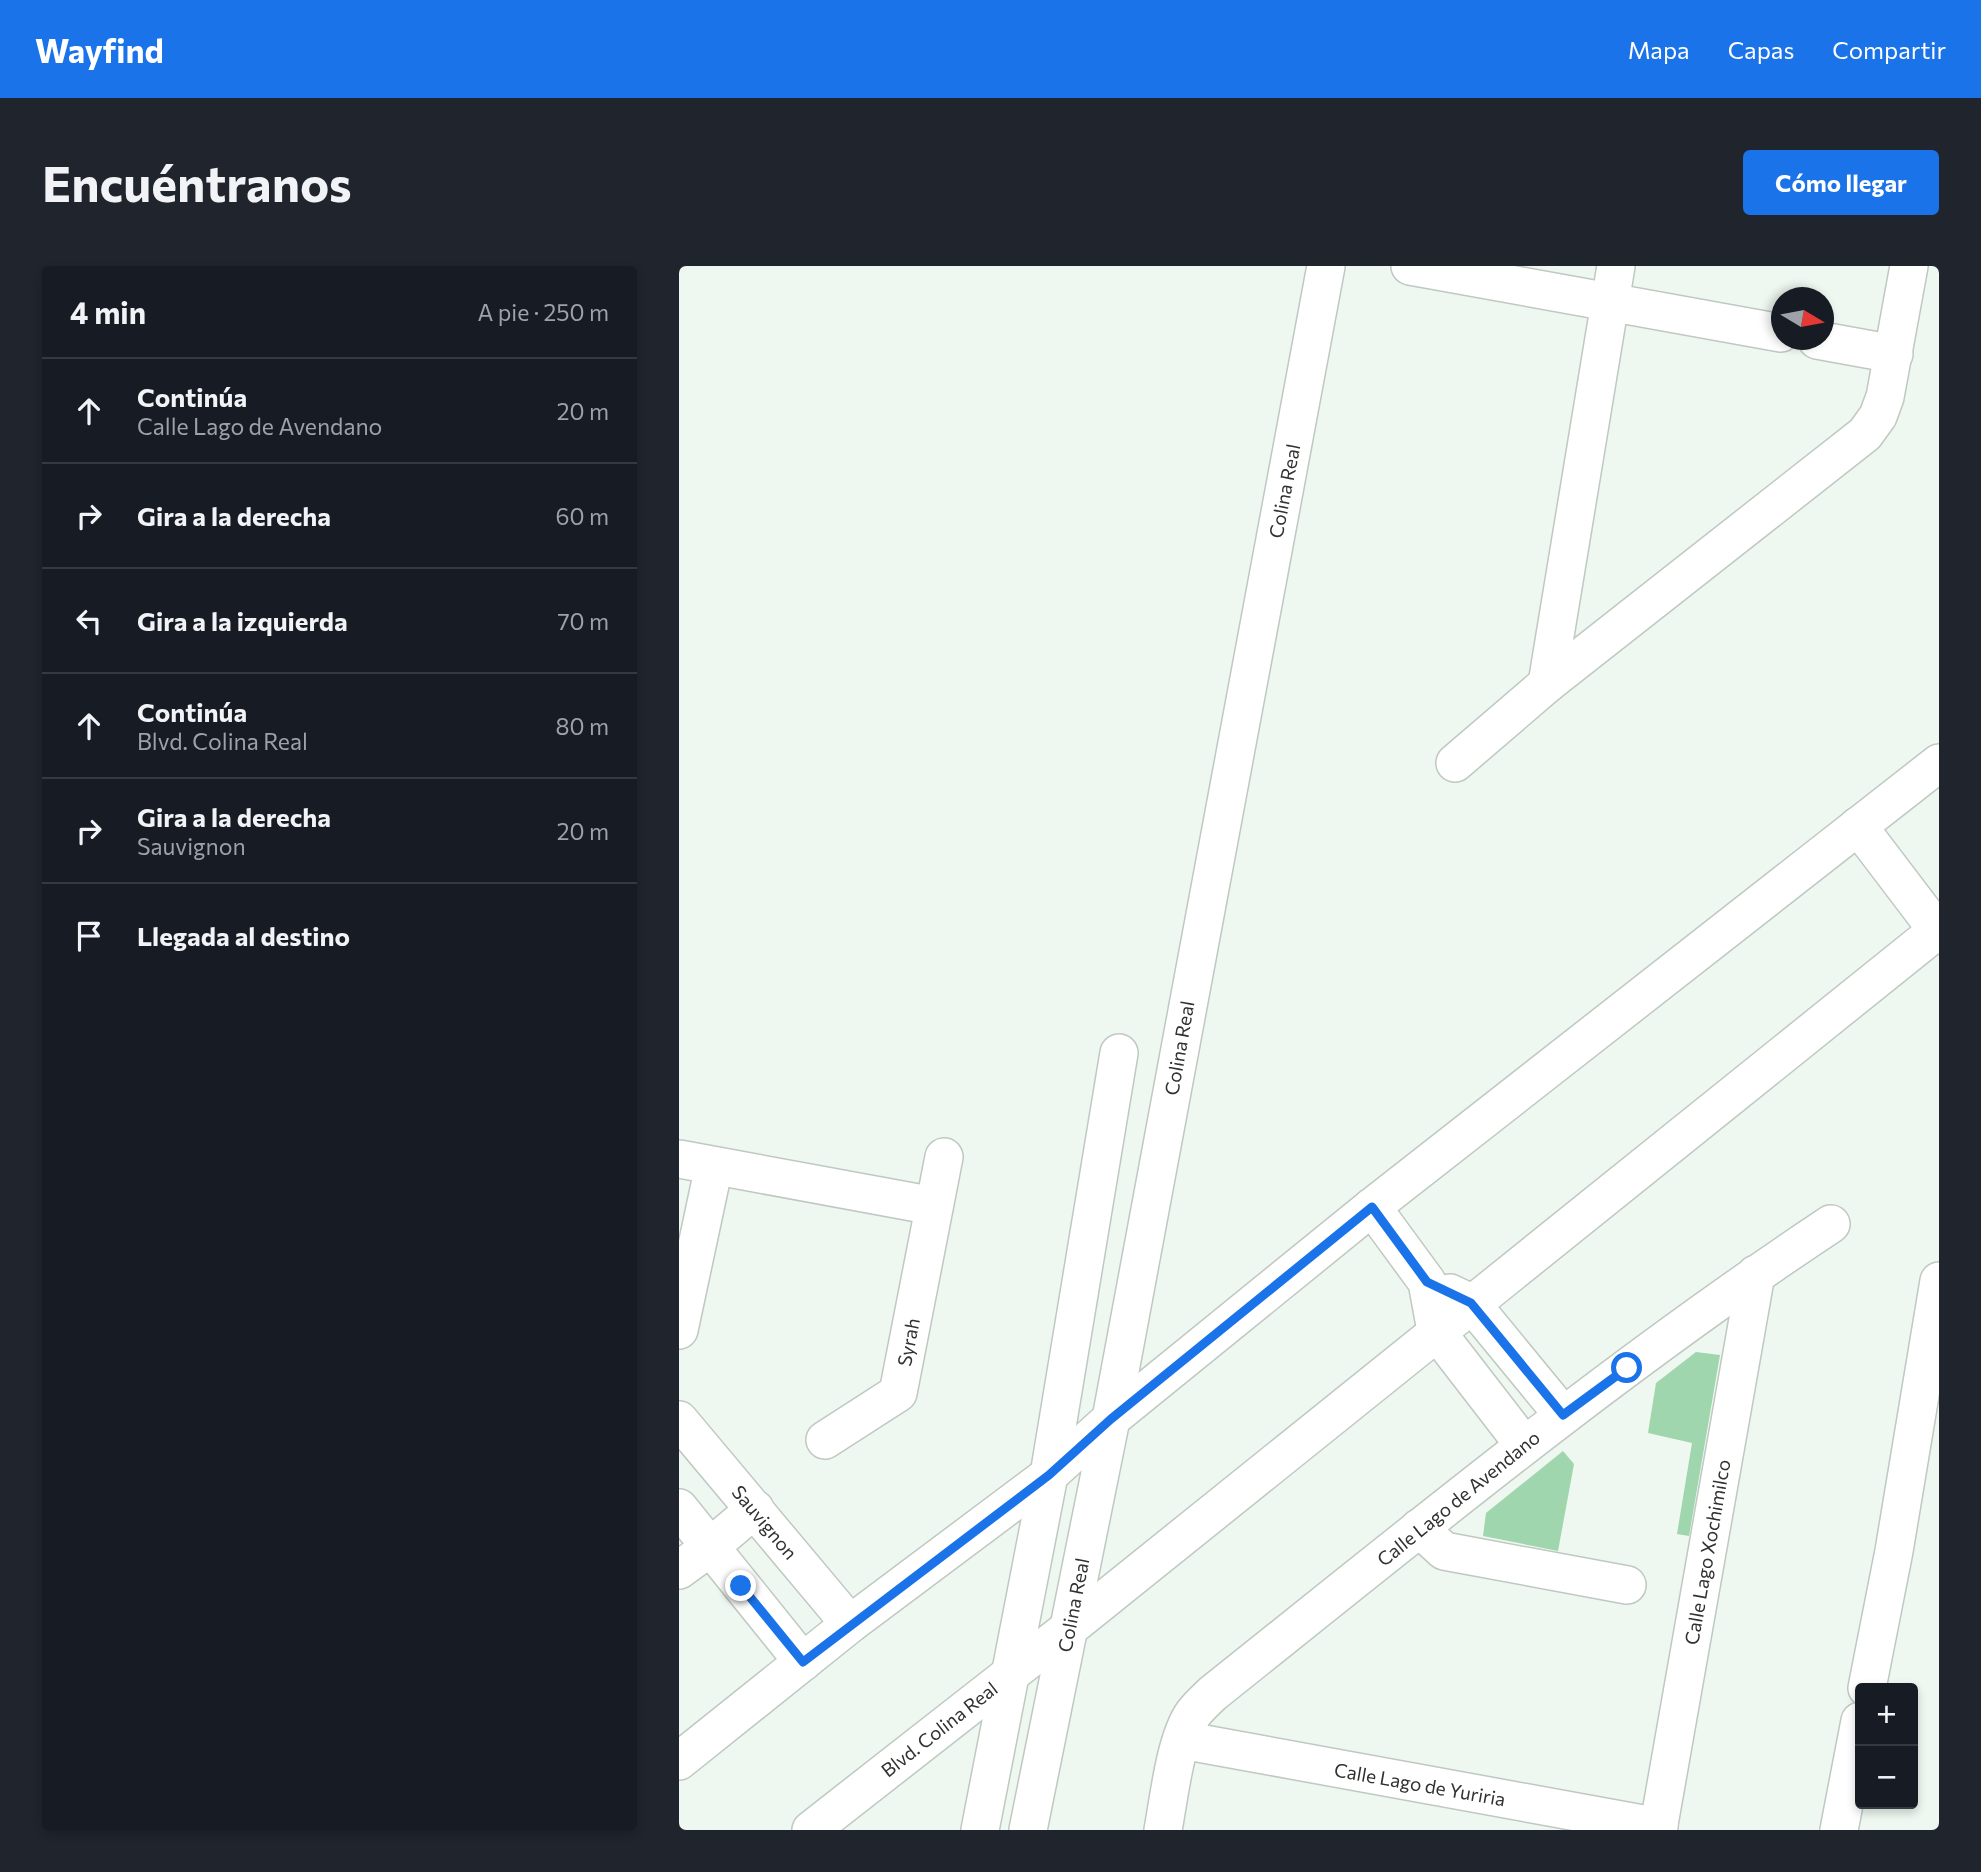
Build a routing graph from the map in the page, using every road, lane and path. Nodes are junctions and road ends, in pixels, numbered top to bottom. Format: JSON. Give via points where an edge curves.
{"nodes":[{"id":1,"x":1326,"y":266,"type":"edge"},
{"id":2,"x":1410,"y":266,"type":"edge"},
{"id":3,"x":1616,"y":266,"type":"edge"},
{"id":4,"x":1909,"y":266,"type":"edge"},
{"id":5,"x":1610,"y":301,"type":"junction"},
{"id":6,"x":1771,"y":331,"type":"edge"},
{"id":7,"x":1834,"y":343,"type":"edge"},
{"id":8,"x":1894,"y":354,"type":"junction"},
{"id":9,"x":1547,"y":684,"type":"junction"},
{"id":10,"x":1939,"y":763,"type":"edge"},
{"id":11,"x":1455,"y":764,"type":"dead end"},
{"id":12,"x":1858,"y":827,"type":"junction"},
{"id":13,"x":1938,"y":930,"type":"edge"},
{"id":14,"x":1119,"y":1053,"type":"dead end"},
{"id":15,"x":944,"y":1157,"type":"dead end"},
{"id":16,"x":696,"y":1162,"type":"edge"},
{"id":17,"x":934,"y":1206,"type":"junction"},
{"id":18,"x":1372,"y":1207,"type":"junction"},
{"id":19,"x":1831,"y":1224,"type":"dead end"},
{"id":20,"x":1756,"y":1274,"type":"junction"},
{"id":21,"x":1939,"y":1281,"type":"edge"},
{"id":22,"x":1427,"y":1282,"type":"junction"},
{"id":23,"x":1471,"y":1303,"type":"junction"},
{"id":24,"x":679,"y":1330,"type":"edge"},
{"id":25,"x":1436,"y":1331,"type":"junction"},
{"id":26,"x":1563,"y":1415,"type":"junction"},
{"id":27,"x":1111,"y":1419,"type":"junction"},
{"id":28,"x":679,"y":1420,"type":"edge"},
{"id":29,"x":825,"y":1440,"type":"dead end"},
{"id":30,"x":1524,"y":1445,"type":"junction"},
{"id":31,"x":1049,"y":1475,"type":"junction"},
{"id":32,"x":679,"y":1508,"type":"edge"},
{"id":33,"x":755,"y":1509,"type":"junction"},
{"id":34,"x":1419,"y":1528,"type":"junction"},
{"id":35,"x":709,"y":1548,"type":"junction"},
{"id":36,"x":679,"y":1570,"type":"edge"},
{"id":37,"x":1627,"y":1585,"type":"dead end"},
{"id":38,"x":851,"y":1624,"type":"junction"},
{"id":39,"x":1067,"y":1629,"type":"junction"},
{"id":40,"x":803,"y":1662,"type":"junction"},
{"id":41,"x":1012,"y":1671,"type":"junction"},
{"id":42,"x":1868,"y":1683,"type":"edge"},
{"id":43,"x":1182,"y":1740,"type":"junction"},
{"id":44,"x":1855,"y":1746,"type":"edge"},
{"id":45,"x":679,"y":1761,"type":"edge"},
{"id":46,"x":1659,"y":1829,"type":"edge"},
{"id":47,"x":811,"y":1830,"type":"edge"},
{"id":48,"x":980,"y":1830,"type":"edge"},
{"id":49,"x":1028,"y":1830,"type":"edge"},
{"id":50,"x":1163,"y":1830,"type":"edge"},
{"id":51,"x":1839,"y":1830,"type":"edge"}],
"edges":[{"from":1,"to":27,"type":"street","name":"Colina Real"},
{"from":2,"to":5,"type":"street"},
{"from":3,"to":5,"type":"street"},
{"from":4,"to":8,"type":"street"},
{"from":5,"to":6,"type":"street"},
{"from":5,"to":9,"type":"street"},
{"from":7,"to":8,"type":"street"},
{"from":8,"to":9,"type":"street","via":[[1885,397],[1865,434]]},
{"from":9,"to":11,"type":"street"},
{"from":10,"to":12,"type":"street"},
{"from":12,"to":13,"type":"street"},
{"from":12,"to":18,"type":"street"},
{"from":13,"to":23,"type":"street","name":"Blvd. Colina Real"},
{"from":14,"to":31,"type":"street"},
{"from":15,"to":17,"type":"street","name":"Syrah"},
{"from":16,"to":17,"type":"street"},
{"from":16,"to":24,"type":"street"},
{"from":17,"to":29,"type":"street","name":"Syrah","via":[[898,1393]]},
{"from":18,"to":22,"type":"street"},
{"from":18,"to":27,"type":"street"},
{"from":19,"to":20,"type":"street","name":"Calle Lago de Avendano"},
{"from":20,"to":26,"type":"street","name":"Calle Lago de Avendano"},
{"from":20,"to":46,"type":"street","name":"Calle Lago Xochimilco"},
{"from":21,"to":42,"type":"street"},
{"from":22,"to":23,"type":"street"},
{"from":22,"to":25,"type":"street"},
{"from":23,"to":25,"type":"street","name":"Blvd. Colina Real"},
{"from":23,"to":26,"type":"street"},
{"from":25,"to":30,"type":"street"},
{"from":25,"to":39,"type":"street","name":"Blvd. Colina Real"},
{"from":26,"to":30,"type":"street","name":"Calle Lago de Avendano"},
{"from":27,"to":31,"type":"street"},
{"from":27,"to":39,"type":"street","name":"Colina Real"},
{"from":28,"to":33,"type":"street","name":"Sauvignon"},
{"from":30,"to":34,"type":"street","name":"Calle Lago de Avendano"},
{"from":31,"to":38,"type":"street"},
{"from":31,"to":41,"type":"street"},
{"from":32,"to":35,"type":"street"},
{"from":33,"to":35,"type":"street"},
{"from":33,"to":38,"type":"street","name":"Sauvignon"},
{"from":34,"to":37,"type":"street","via":[[1444,1551]]},
{"from":34,"to":43,"type":"street","name":"Calle Lago de Avendano","via":[[1212,1694],[1193,1715]]},
{"from":35,"to":36,"type":"street"},
{"from":35,"to":40,"type":"street"},
{"from":38,"to":40,"type":"street"},
{"from":39,"to":41,"type":"street","name":"Blvd. Colina Real"},
{"from":39,"to":49,"type":"street","name":"Colina Real"},
{"from":40,"to":45,"type":"street"},
{"from":41,"to":47,"type":"street","name":"Blvd. Colina Real"},
{"from":41,"to":48,"type":"street"},
{"from":43,"to":46,"type":"street","name":"Calle Lago de Yuriria"},
{"from":43,"to":50,"type":"street","name":"Calle Lago de Avendano"},
{"from":44,"to":51,"type":"street"}]}
